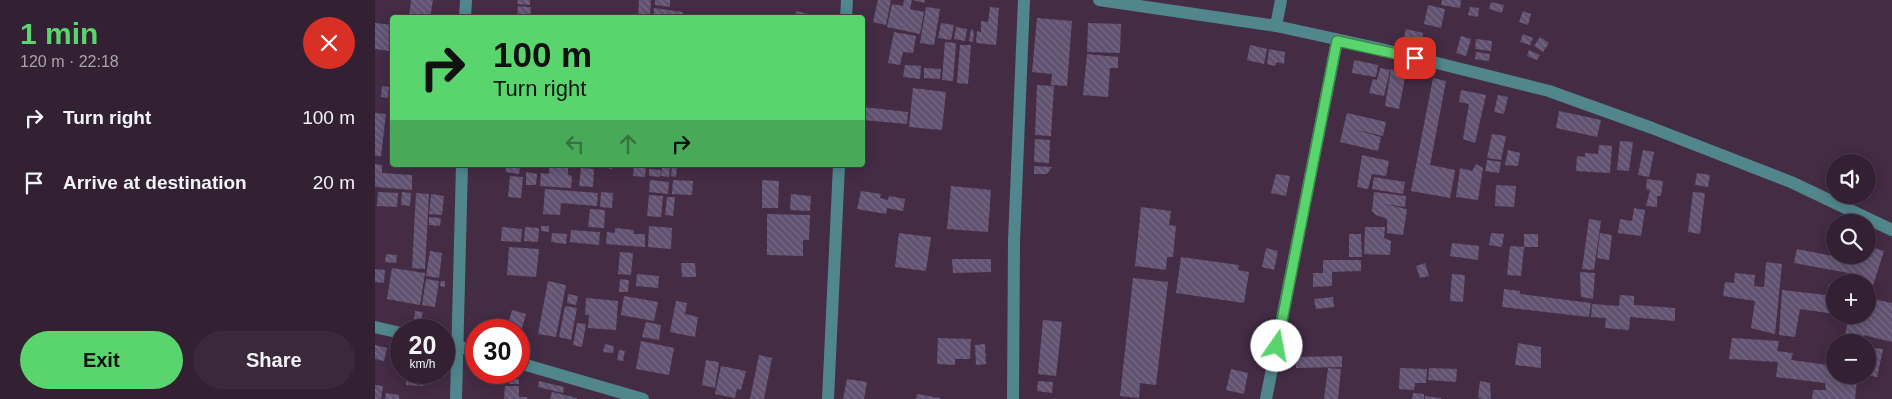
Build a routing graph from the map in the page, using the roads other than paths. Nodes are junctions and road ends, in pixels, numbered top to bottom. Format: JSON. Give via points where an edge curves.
{"nodes":[{"id":1,"x":466,"y":0,"type":"edge"},
{"id":2,"x":847,"y":0,"type":"edge"},
{"id":3,"x":1024,"y":0,"type":"edge"},
{"id":4,"x":1099,"y":0,"type":"edge"},
{"id":5,"x":1281,"y":0,"type":"edge"},
{"id":6,"x":465,"y":15,"type":"edge"},
{"id":7,"x":846,"y":15,"type":"edge"},
{"id":8,"x":1276,"y":26,"type":"junction"},
{"id":9,"x":1337,"y":41,"type":"junction"},
{"id":10,"x":462,"y":167,"type":"edge"},
{"id":11,"x":839,"y":167,"type":"edge"},
{"id":12,"x":1892,"y":230,"type":"edge"},
{"id":13,"x":375,"y":328,"type":"edge"},
{"id":14,"x":390,"y":331,"type":"edge"},
{"id":15,"x":457,"y":346,"type":"junction"},
{"id":16,"x":465,"y":348,"type":"edge"},
{"id":17,"x":530,"y":366,"type":"edge"},
{"id":18,"x":456,"y":399,"type":"edge"},
{"id":19,"x":643,"y":399,"type":"edge"},
{"id":20,"x":828,"y":399,"type":"edge"},
{"id":21,"x":1013,"y":399,"type":"edge"},
{"id":22,"x":1266,"y":399,"type":"edge"}],
"edges":[{"from":1,"to":6,"type":"street"},
{"from":2,"to":7,"type":"street"},
{"from":3,"to":21,"type":"street","via":[[1014,241]]},
{"from":4,"to":8,"type":"street"},
{"from":5,"to":8,"type":"street"},
{"from":8,"to":9,"type":"street"},
{"from":9,"to":12,"type":"street","via":[[1549,91],[1791,182]]},
{"from":9,"to":22,"type":"street"},
{"from":10,"to":15,"type":"street"},
{"from":11,"to":20,"type":"street"},
{"from":13,"to":14,"type":"street"},
{"from":15,"to":16,"type":"street"},
{"from":15,"to":18,"type":"street"},
{"from":17,"to":19,"type":"street"}]}
